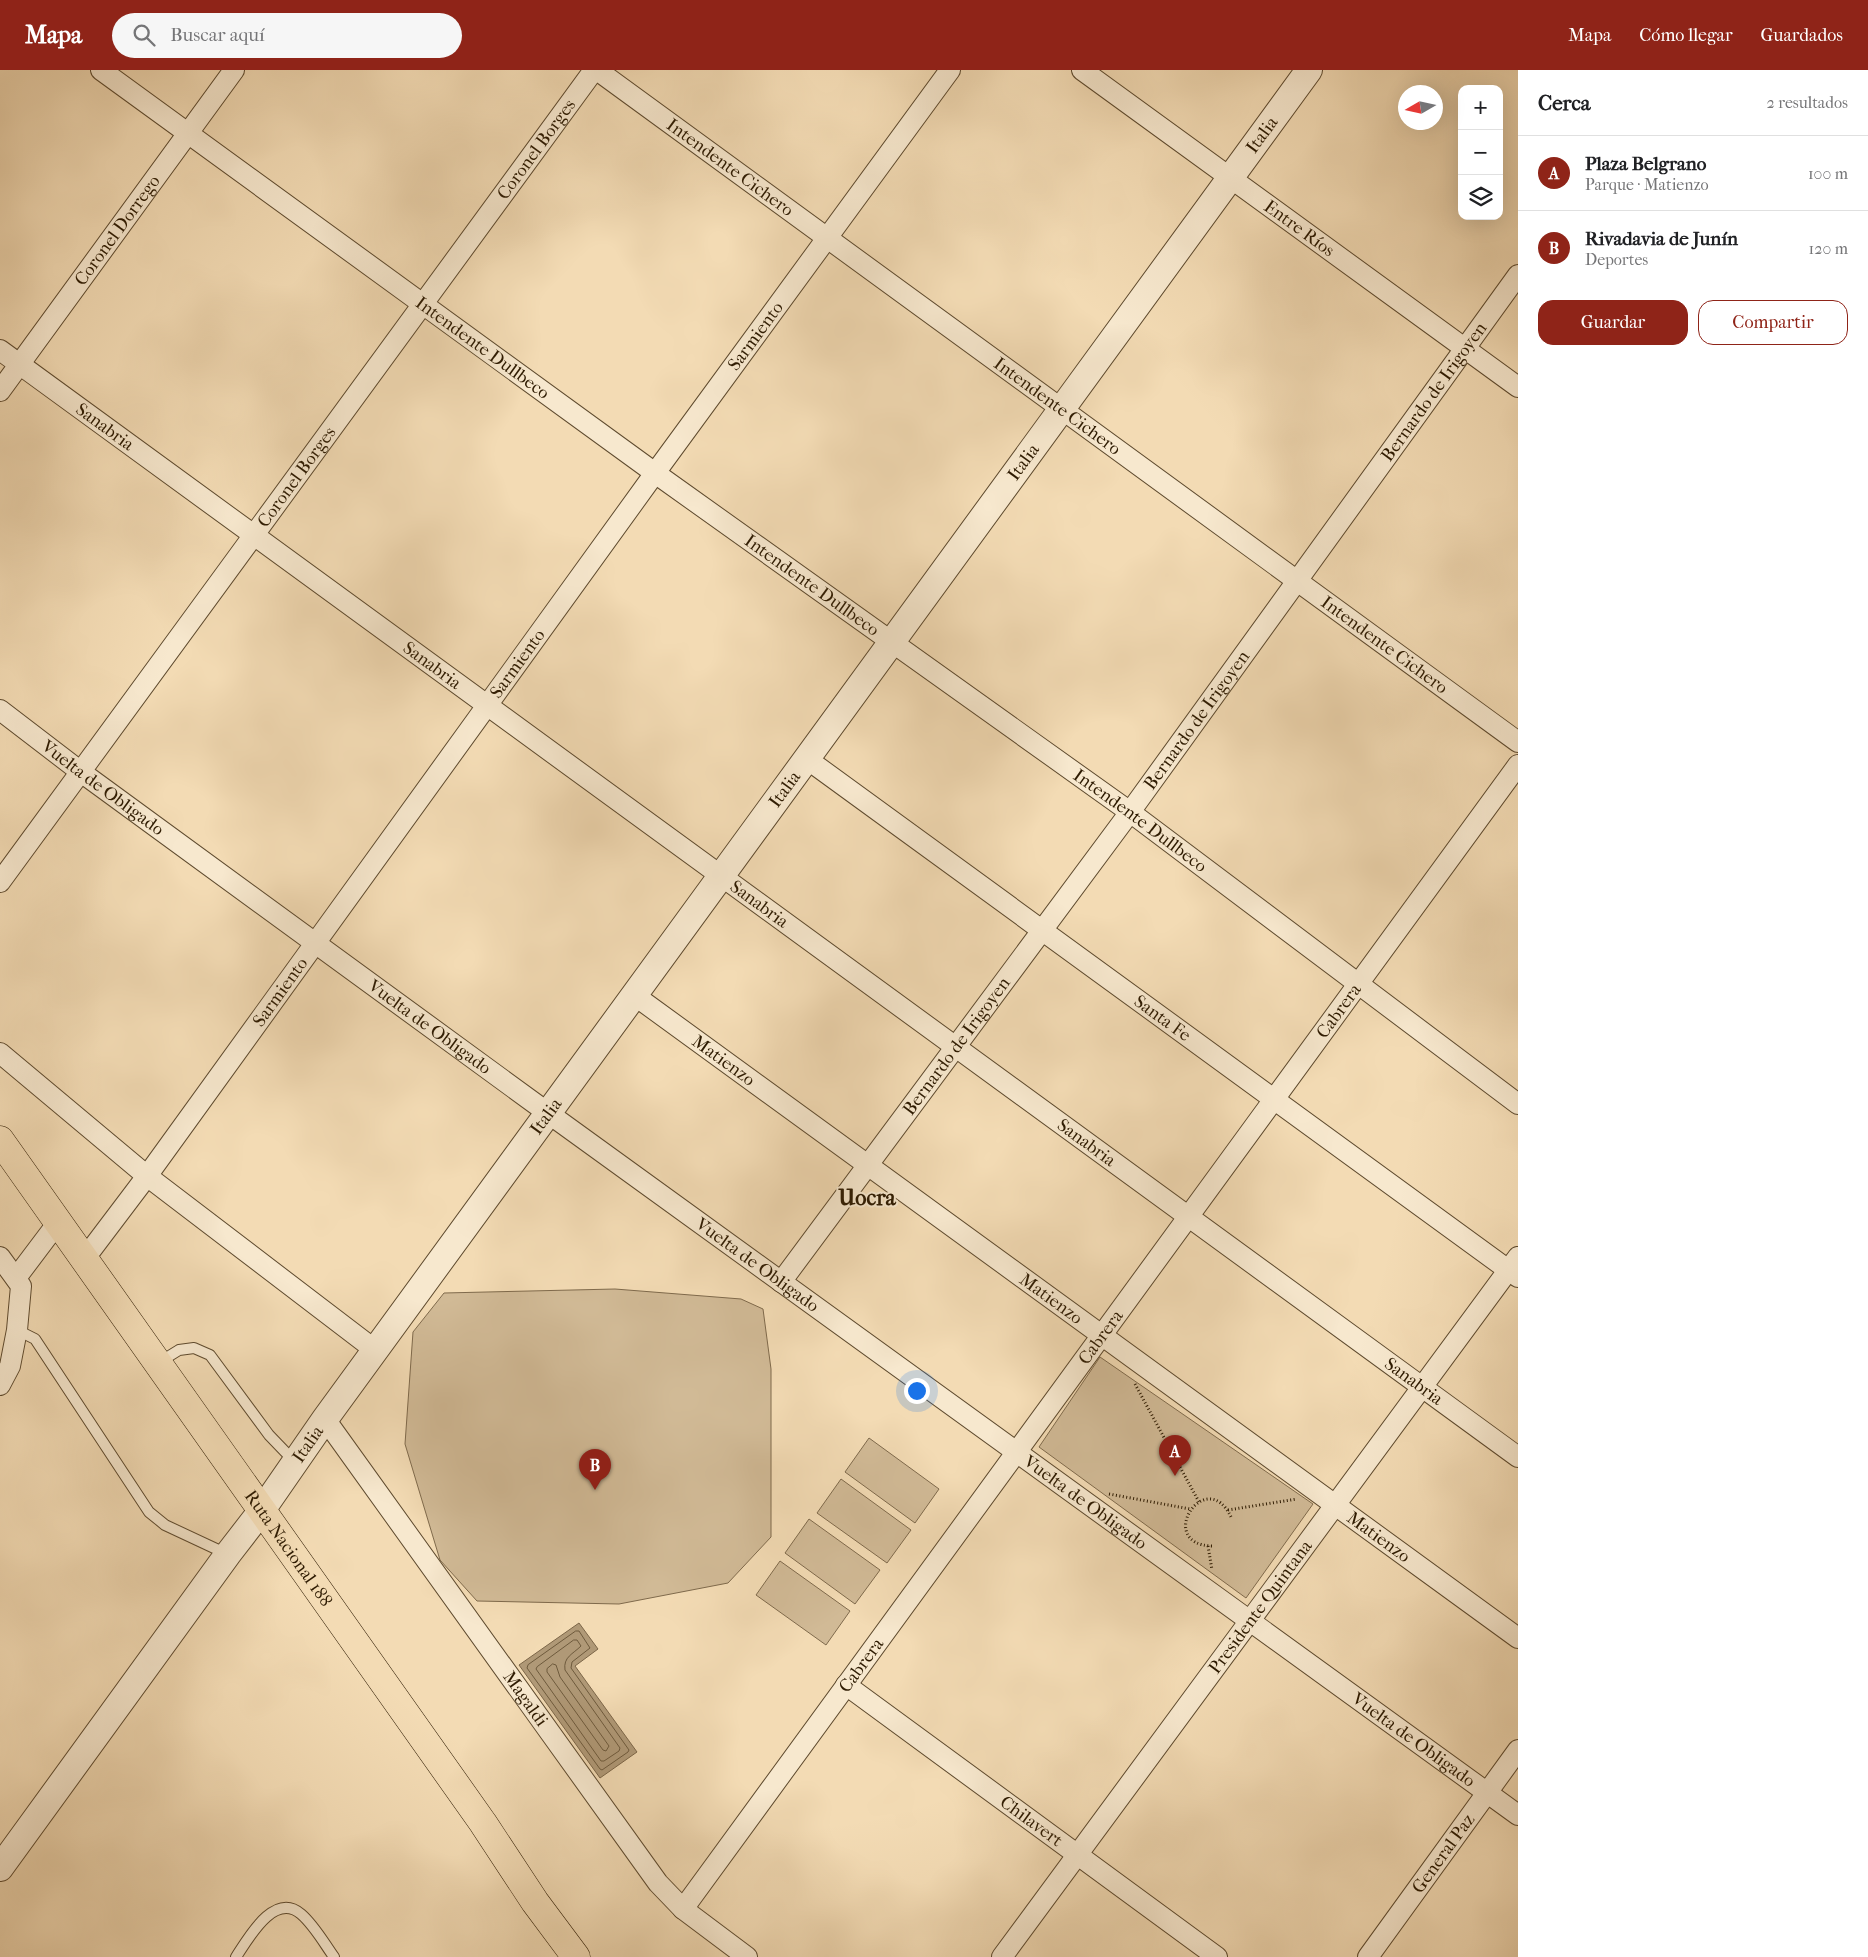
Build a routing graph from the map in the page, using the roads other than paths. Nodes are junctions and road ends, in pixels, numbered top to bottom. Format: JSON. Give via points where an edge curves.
{"nodes":[{"id":1,"x":101,"y":70,"type":"edge"},
{"id":2,"x":234,"y":70,"type":"edge"},
{"id":3,"x":596,"y":70,"type":"edge"},
{"id":4,"x":950,"y":70,"type":"edge"},
{"id":5,"x":1082,"y":70,"type":"edge"},
{"id":6,"x":1309,"y":70,"type":"edge"},
{"id":7,"x":188,"y":133,"type":"junction"},
{"id":8,"x":1231,"y":178,"type":"junction"},
{"id":9,"x":828,"y":238,"type":"junction"},
{"id":10,"x":1518,"y":275,"type":"edge"},
{"id":11,"x":422,"y":304,"type":"junction"},
{"id":12,"x":1465,"y":348,"type":"junction"},
{"id":13,"x":0,"y":350,"type":"edge"},
{"id":14,"x":19,"y":364,"type":"junction"},
{"id":15,"x":1518,"y":387,"type":"edge"},
{"id":16,"x":0,"y":391,"type":"edge"},
{"id":17,"x":1062,"y":410,"type":"junction"},
{"id":18,"x":655,"y":474,"type":"junction"},
{"id":19,"x":254,"y":535,"type":"junction"},
{"id":20,"x":1297,"y":581,"type":"junction"},
{"id":21,"x":892,"y":642,"type":"junction"},
{"id":22,"x":487,"y":706,"type":"junction"},
{"id":23,"x":0,"y":710,"type":"edge"},
{"id":24,"x":1518,"y":742,"type":"edge"},
{"id":25,"x":806,"y":759,"type":"junction"},
{"id":26,"x":1518,"y":765,"type":"edge"},
{"id":27,"x":81,"y":772,"type":"junction"},
{"id":28,"x":1130,"y":812,"type":"junction"},
{"id":29,"x":721,"y":876,"type":"junction"},
{"id":30,"x":0,"y":882,"type":"edge"},
{"id":31,"x":1042,"y":930,"type":"junction"},
{"id":32,"x":316,"y":943,"type":"junction"},
{"id":33,"x":1358,"y":984,"type":"junction"},
{"id":34,"x":634,"y":995,"type":"junction"},
{"id":35,"x":956,"y":1047,"type":"junction"},
{"id":36,"x":0,"y":1053,"type":"edge"},
{"id":37,"x":1274,"y":1099,"type":"junction"},
{"id":38,"x":1518,"y":1104,"type":"edge"},
{"id":39,"x":548,"y":1113,"type":"junction"},
{"id":40,"x":0,"y":1140,"type":"edge"},
{"id":41,"x":868,"y":1165,"type":"junction"},
{"id":42,"x":147,"y":1176,"type":"junction"},
{"id":43,"x":1188,"y":1217,"type":"junction"},
{"id":44,"x":58,"y":1221,"type":"junction"},
{"id":45,"x":0,"y":1257,"type":"edge"},
{"id":46,"x":85,"y":1258,"type":"junction"},
{"id":47,"x":1515,"y":1268,"type":"edge"},
{"id":48,"x":16,"y":1278,"type":"junction"},
{"id":49,"x":781,"y":1282,"type":"junction"},
{"id":50,"x":17,"y":1330,"type":"junction"},
{"id":51,"x":1101,"y":1335,"type":"junction"},
{"id":52,"x":375,"y":1350,"type":"junction"},
{"id":53,"x":158,"y":1363,"type":"junction"},
{"id":54,"x":0,"y":1385,"type":"edge"},
{"id":55,"x":1422,"y":1387,"type":"junction"},
{"id":56,"x":325,"y":1419,"type":"junction"},
{"id":57,"x":1016,"y":1452,"type":"junction"},
{"id":58,"x":1518,"y":1457,"type":"edge"},
{"id":59,"x":295,"y":1462,"type":"junction"},
{"id":60,"x":1329,"y":1500,"type":"junction"},
{"id":61,"x":262,"y":1510,"type":"junction"},
{"id":62,"x":228,"y":1554,"type":"junction"},
{"id":63,"x":1250,"y":1622,"type":"junction"},
{"id":64,"x":1518,"y":1638,"type":"edge"},
{"id":65,"x":846,"y":1685,"type":"junction"},
{"id":66,"x":1518,"y":1750,"type":"edge"},
{"id":67,"x":1487,"y":1793,"type":"junction"},
{"id":68,"x":1518,"y":1815,"type":"edge"},
{"id":69,"x":1077,"y":1855,"type":"junction"},
{"id":70,"x":0,"y":1868,"type":"edge"},
{"id":71,"x":683,"y":1909,"type":"junction"},
{"id":72,"x":332,"y":1956,"type":"edge"},
{"id":73,"x":236,"y":1957,"type":"edge"},
{"id":74,"x":576,"y":1957,"type":"edge"},
{"id":75,"x":747,"y":1957,"type":"edge"},
{"id":76,"x":1002,"y":1957,"type":"edge"},
{"id":77,"x":1217,"y":1957,"type":"edge"},
{"id":78,"x":1368,"y":1957,"type":"edge"}],
"edges":[{"from":1,"to":7,"type":"street","name":"Intendente Dullbeco"},
{"from":2,"to":7,"type":"street","name":"Coronel Dorrego"},
{"from":3,"to":9,"type":"street","name":"Intendente Cichero"},
{"from":3,"to":11,"type":"street","name":"Coronel Borges"},
{"from":4,"to":9,"type":"street","name":"Sarmiento"},
{"from":5,"to":8,"type":"street","name":"Entre Ríos"},
{"from":6,"to":8,"type":"street","name":"Italia"},
{"from":7,"to":11,"type":"street","name":"Intendente Dullbeco"},
{"from":7,"to":14,"type":"street","name":"Coronel Dorrego"},
{"from":8,"to":12,"type":"street","name":"Entre Ríos"},
{"from":8,"to":17,"type":"street","name":"Italia"},
{"from":9,"to":17,"type":"street","name":"Intendente Cichero"},
{"from":9,"to":18,"type":"street","name":"Sarmiento"},
{"from":10,"to":12,"type":"street","name":"Bernardo de Irigoyen"},
{"from":11,"to":18,"type":"street","name":"Intendente Dullbeco"},
{"from":11,"to":19,"type":"street","name":"Coronel Borges"},
{"from":12,"to":15,"type":"street","name":"Entre Ríos"},
{"from":12,"to":20,"type":"street","name":"Bernardo de Irigoyen"},
{"from":13,"to":14,"type":"street","name":"Sanabria"},
{"from":14,"to":16,"type":"street","name":"Coronel Dorrego"},
{"from":14,"to":19,"type":"street","name":"Sanabria"},
{"from":17,"to":20,"type":"street","name":"Intendente Cichero"},
{"from":17,"to":21,"type":"street","name":"Italia"},
{"from":18,"to":21,"type":"street","name":"Intendente Dullbeco"},
{"from":18,"to":22,"type":"street","name":"Sarmiento"},
{"from":19,"to":22,"type":"street","name":"Sanabria"},
{"from":19,"to":27,"type":"street","name":"Coronel Borges"},
{"from":20,"to":24,"type":"street","name":"Intendente Cichero"},
{"from":20,"to":28,"type":"street","name":"Bernardo de Irigoyen"},
{"from":21,"to":25,"type":"street","name":"Italia"},
{"from":21,"to":28,"type":"street","name":"Intendente Dullbeco"},
{"from":22,"to":29,"type":"street","name":"Sanabria"},
{"from":22,"to":32,"type":"street","name":"Sarmiento"},
{"from":23,"to":27,"type":"street","name":"Vuelta de Obligado"},
{"from":25,"to":29,"type":"street","name":"Italia"},
{"from":25,"to":31,"type":"street","name":"Santa Fe"},
{"from":26,"to":33,"type":"street","name":"Cabrera"},
{"from":27,"to":30,"type":"street","name":"Coronel Borges"},
{"from":27,"to":32,"type":"street","name":"Vuelta de Obligado"},
{"from":28,"to":31,"type":"street","name":"Bernardo de Irigoyen"},
{"from":28,"to":33,"type":"street","name":"Intendente Dullbeco"},
{"from":29,"to":34,"type":"street","name":"Italia"},
{"from":29,"to":35,"type":"street","name":"Sanabria"},
{"from":31,"to":35,"type":"street","name":"Bernardo de Irigoyen"},
{"from":31,"to":37,"type":"street","name":"Santa Fe"},
{"from":32,"to":39,"type":"street","name":"Vuelta de Obligado"},
{"from":32,"to":42,"type":"street","name":"Sarmiento"},
{"from":33,"to":37,"type":"street","name":"Cabrera"},
{"from":33,"to":38,"type":"street","name":"Intendente Dullbeco"},
{"from":34,"to":39,"type":"street","name":"Italia"},
{"from":34,"to":41,"type":"street","name":"Matienzo"},
{"from":35,"to":41,"type":"street","name":"Bernardo de Irigoyen"},
{"from":35,"to":43,"type":"street","name":"Sanabria"},
{"from":36,"to":42,"type":"street"},
{"from":37,"to":43,"type":"street","name":"Cabrera"},
{"from":37,"to":47,"type":"street","name":"Santa Fe"},
{"from":39,"to":49,"type":"street","name":"Vuelta de Obligado"},
{"from":39,"to":52,"type":"street","name":"Italia"},
{"from":40,"to":44,"type":"highway","name":"Ruta Nacional 188"},
{"from":41,"to":49,"type":"street","name":"Bernardo de Irigoyen"},
{"from":41,"to":51,"type":"street","name":"Matienzo"},
{"from":42,"to":46,"type":"street","name":"Sarmiento"},
{"from":42,"to":52,"type":"street"},
{"from":43,"to":51,"type":"street","name":"Cabrera"},
{"from":43,"to":55,"type":"street","name":"Sanabria"},
{"from":44,"to":46,"type":"highway","name":"Ruta Nacional 188"},
{"from":44,"to":48,"type":"street"},
{"from":45,"to":48,"type":"street"},
{"from":46,"to":53,"type":"highway","name":"Ruta Nacional 188"},
{"from":47,"to":55,"type":"street","name":"Presidente Quintana"},
{"from":48,"to":50,"type":"street","via":[[21,1286]]},
{"from":49,"to":57,"type":"street","name":"Vuelta de Obligado"},
{"from":50,"to":54,"type":"street","via":[[10,1366]]},
{"from":50,"to":62,"type":"lane","via":[[35,1340],[149,1512],[165,1525]]},
{"from":51,"to":57,"type":"street","name":"Cabrera"},
{"from":51,"to":60,"type":"street","name":"Matienzo"},
{"from":52,"to":56,"type":"street","name":"Italia"},
{"from":53,"to":59,"type":"lane","via":[[180,1350],[194,1348],[210,1355],[269,1435]]},
{"from":53,"to":61,"type":"highway","name":"Ruta Nacional 188"},
{"from":55,"to":58,"type":"street","name":"Sanabria"},
{"from":55,"to":60,"type":"street","name":"Presidente Quintana"},
{"from":56,"to":59,"type":"street","name":"Italia"},
{"from":56,"to":71,"type":"street","name":"Magaldi","via":[[658,1883]]},
{"from":57,"to":63,"type":"street","name":"Vuelta de Obligado"},
{"from":57,"to":65,"type":"street","name":"Cabrera"},
{"from":59,"to":61,"type":"street","name":"Italia"},
{"from":60,"to":63,"type":"street","name":"Presidente Quintana"},
{"from":60,"to":64,"type":"street","name":"Matienzo"},
{"from":61,"to":62,"type":"street","name":"Italia"},
{"from":61,"to":74,"type":"highway","name":"Ruta Nacional 188"},
{"from":62,"to":70,"type":"street","name":"Italia"},
{"from":63,"to":67,"type":"street","name":"Vuelta de Obligado"},
{"from":63,"to":69,"type":"street","name":"Presidente Quintana"},
{"from":65,"to":69,"type":"street","name":"Chilavert"},
{"from":65,"to":71,"type":"street","name":"Cabrera"},
{"from":66,"to":67,"type":"street","name":"General Paz"},
{"from":67,"to":68,"type":"street","name":"Vuelta de Obligado"},
{"from":67,"to":78,"type":"street","name":"General Paz"},
{"from":69,"to":76,"type":"street","name":"Presidente Quintana"},
{"from":69,"to":77,"type":"street","name":"Chilavert"},
{"from":71,"to":75,"type":"street","name":"Magaldi"},
{"from":72,"to":73,"type":"lane","via":[[300,1913],[291,1908],[276,1909],[259,1923]]}]}
